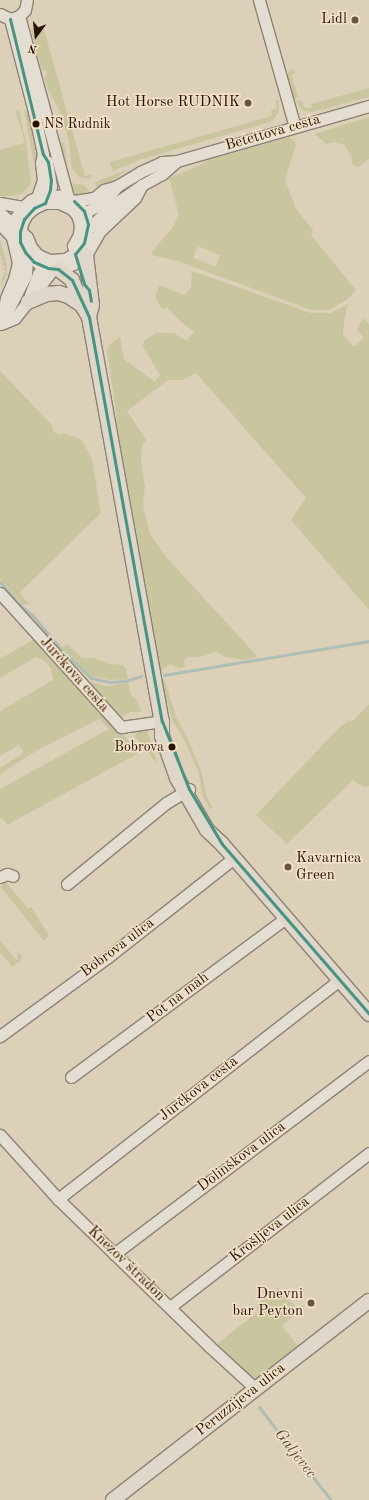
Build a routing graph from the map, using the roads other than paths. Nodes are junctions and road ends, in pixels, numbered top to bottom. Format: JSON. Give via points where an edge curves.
{"nodes":[{"id":1,"x":259,"y":0,"type":"edge"},
{"id":2,"x":30,"y":2,"type":"edge"},
{"id":3,"x":10,"y":16,"type":"edge"},
{"id":4,"x":369,"y":106,"type":"edge"},
{"id":5,"x":295,"y":127,"type":"junction"},
{"id":6,"x":177,"y":161,"type":"junction"},
{"id":7,"x":142,"y":185,"type":"junction"},
{"id":8,"x":43,"y":198,"type":"junction"},
{"id":9,"x":0,"y":203,"type":"edge"},
{"id":10,"x":75,"y":205,"type":"junction"},
{"id":11,"x":23,"y":206,"type":"junction"},
{"id":12,"x":0,"y":213,"type":"edge"},
{"id":13,"x":0,"y":224,"type":"edge"},
{"id":14,"x":88,"y":229,"type":"junction"},
{"id":15,"x":15,"y":231,"type":"junction"},
{"id":16,"x":27,"y":256,"type":"junction"},
{"id":17,"x":80,"y":257,"type":"junction"},
{"id":18,"x":51,"y":266,"type":"junction"},
{"id":19,"x":28,"y":302,"type":"junction"},
{"id":20,"x":85,"y":311,"type":"junction"},
{"id":21,"x":0,"y":325,"type":"edge"},
{"id":22,"x":0,"y":593,"type":"edge"},
{"id":23,"x":162,"y":721,"type":"junction"},
{"id":24,"x":187,"y":790,"type":"junction"},
{"id":25,"x":234,"y":858,"type":"junction"},
{"id":26,"x":14,"y":876,"type":"dead end"},
{"id":27,"x":0,"y":877,"type":"edge"},
{"id":28,"x":67,"y":884,"type":"dead end"},
{"id":29,"x":286,"y":918,"type":"junction"},
{"id":30,"x":339,"y":980,"type":"junction"},
{"id":31,"x":369,"y":1014,"type":"edge"},
{"id":32,"x":0,"y":1036,"type":"edge"},
{"id":33,"x":369,"y":1061,"type":"edge"},
{"id":34,"x":71,"y":1077,"type":"dead end"},
{"id":35,"x":0,"y":1135,"type":"edge"},
{"id":36,"x":369,"y":1153,"type":"edge"},
{"id":37,"x":58,"y":1199,"type":"junction"},
{"id":38,"x":114,"y":1254,"type":"junction"},
{"id":39,"x":369,"y":1301,"type":"edge"},
{"id":40,"x":170,"y":1307,"type":"junction"},
{"id":41,"x":256,"y":1389,"type":"junction"},
{"id":42,"x":113,"y":1500,"type":"edge"}],
"edges":[{"from":1,"to":5,"type":"street"},
{"from":2,"to":3,"type":"street"},
{"from":3,"to":8,"type":"street","via":[[43,154],[48,162],[51,180]]},
{"from":3,"to":10,"type":"street"},
{"from":4,"to":5,"type":"street","name":"Betettova cesta"},
{"from":5,"to":6,"type":"street","name":"Betettova cesta"},
{"from":6,"to":7,"type":"street","name":"Betettova cesta","via":[[162,174]]},
{"from":6,"to":10,"type":"street","name":"Betettova cesta","via":[[152,166],[117,186]]},
{"from":7,"to":14,"type":"street","name":"Betettova cesta","via":[[112,206]]},
{"from":7,"to":17,"type":"street","name":"Betettova cesta","via":[[135,198],[100,231]]},
{"from":8,"to":10,"type":"street"},
{"from":8,"to":10,"type":"street"},
{"from":8,"to":11,"type":"street"},
{"from":8,"to":15,"type":"street"},
{"from":9,"to":11,"type":"street"},
{"from":10,"to":14,"type":"street","via":[[87,219]]},
{"from":10,"to":17,"type":"street","via":[[80,225],[73,246]]},
{"from":11,"to":15,"type":"street"},
{"from":12,"to":15,"type":"street"},
{"from":13,"to":15,"type":"street"},
{"from":14,"to":17,"type":"street"},
{"from":15,"to":16,"type":"street"},
{"from":15,"to":18,"type":"street","via":[[28,237],[31,247]]},
{"from":15,"to":21,"type":"street","via":[[17,271],[6,298]]},
{"from":16,"to":18,"type":"street","via":[[34,262]]},
{"from":16,"to":21,"type":"street","via":[[28,268],[23,282]]},
{"from":17,"to":18,"type":"street"},
{"from":17,"to":20,"type":"main road","via":[[84,284],[89,290],[92,305]]},
{"from":18,"to":19,"type":"street"},
{"from":18,"to":20,"type":"main road","via":[[72,280]]},
{"from":19,"to":20,"type":"main road","via":[[47,294],[59,293],[68,296]]},
{"from":19,"to":21,"type":"street","via":[[15,318]]},
{"from":20,"to":23,"type":"main road"},
{"from":22,"to":23,"type":"street","name":"Jurčkova cesta","via":[[121,727]]},
{"from":23,"to":24,"type":"main road","via":[[162,736]]},
{"from":24,"to":25,"type":"main road"},
{"from":24,"to":28,"type":"street","via":[[166,803]]},
{"from":25,"to":29,"type":"main road"},
{"from":25,"to":32,"type":"street","name":"Bobrova ulica"},
{"from":26,"to":27,"type":"street","via":[[7,874]]},
{"from":29,"to":30,"type":"main road"},
{"from":29,"to":34,"type":"street","name":"Pot na mah"},
{"from":30,"to":31,"type":"main road"},
{"from":30,"to":37,"type":"street","name":"Jurčkova cesta"},
{"from":33,"to":38,"type":"street","name":"Dolinškova ulica"},
{"from":35,"to":37,"type":"street","name":"Knezov štradon"},
{"from":36,"to":40,"type":"street","name":"Krošljeva ulica"},
{"from":37,"to":38,"type":"street","name":"Knezov štradon"},
{"from":38,"to":40,"type":"street","name":"Knezov štradon"},
{"from":39,"to":41,"type":"main road","name":"Peruzzijeva ulica"},
{"from":40,"to":41,"type":"street","name":"Knezov štradon"},
{"from":41,"to":42,"type":"main road","name":"Peruzzijeva ulica"}]}
